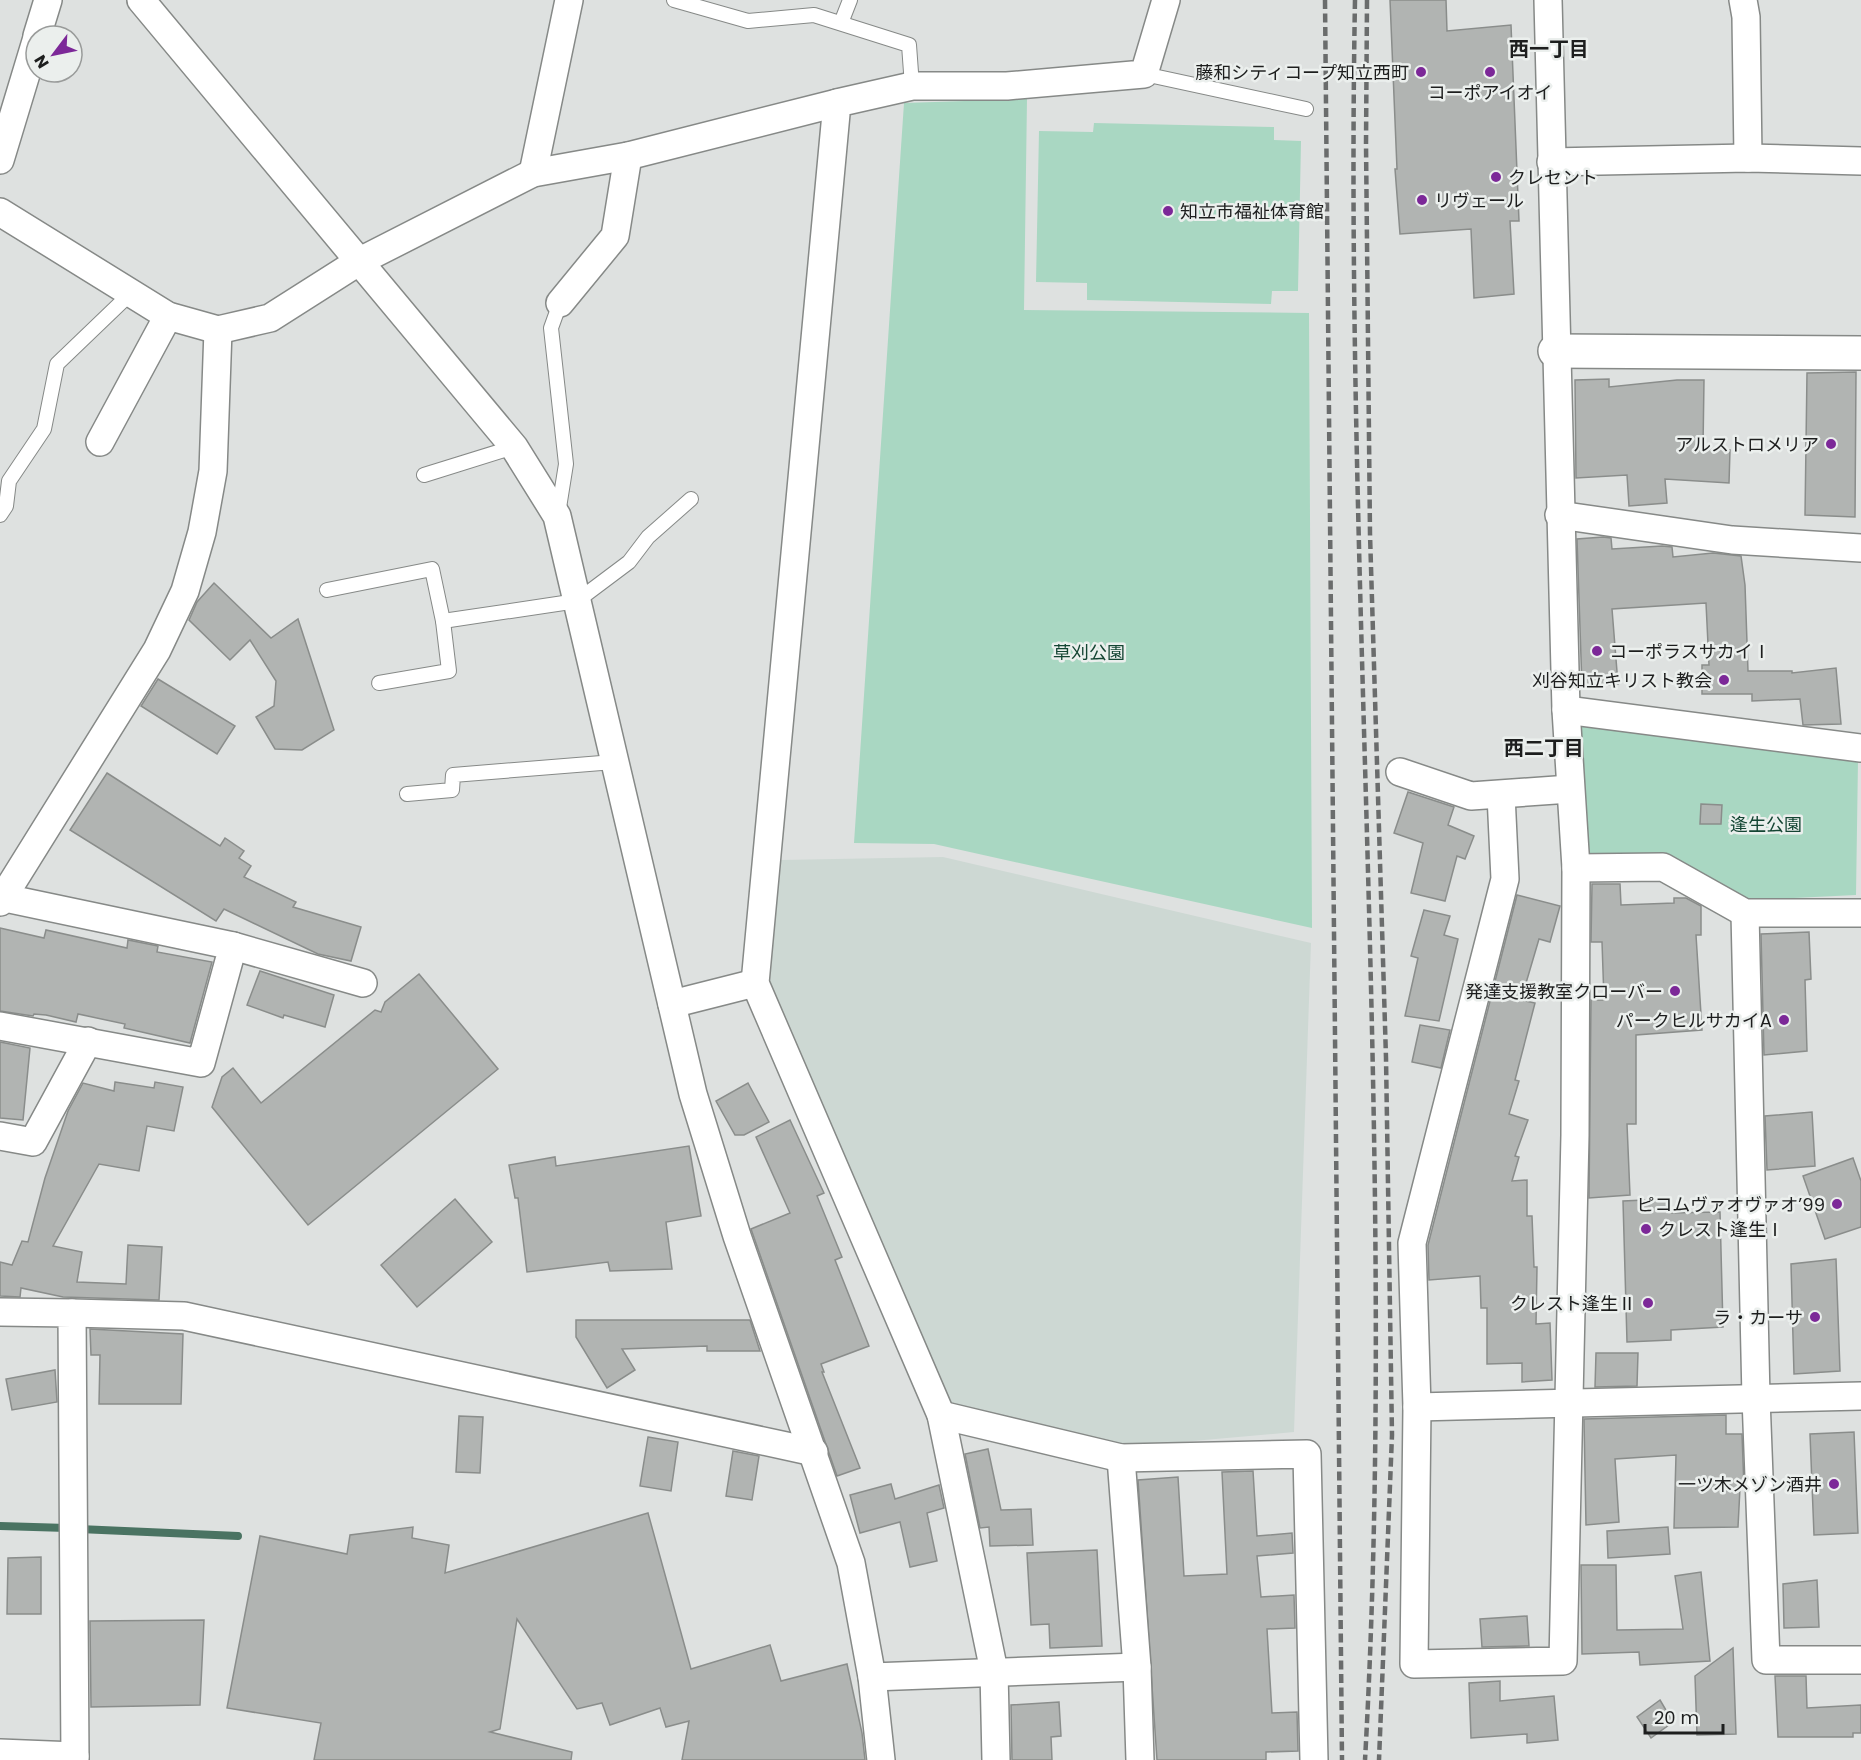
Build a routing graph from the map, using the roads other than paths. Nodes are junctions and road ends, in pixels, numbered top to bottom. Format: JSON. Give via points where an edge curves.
{"nodes":[{"id":1,"x":48,"y":0,"type":"edge"},
{"id":2,"x":141,"y":0,"type":"edge"},
{"id":3,"x":569,"y":0,"type":"edge"},
{"id":4,"x":674,"y":0,"type":"edge"},
{"id":5,"x":850,"y":0,"type":"edge"},
{"id":6,"x":1166,"y":0,"type":"edge"},
{"id":7,"x":1548,"y":0,"type":"edge"},
{"id":8,"x":1743,"y":0,"type":"edge"},
{"id":9,"x":841,"y":23,"type":"junction"},
{"id":10,"x":41,"y":24,"type":"edge"},
{"id":11,"x":1144,"y":74,"type":"junction"},
{"id":12,"x":24,"y":80,"type":"edge"},
{"id":13,"x":912,"y":86,"type":"junction"},
{"id":14,"x":837,"y":103,"type":"junction"},
{"id":15,"x":1306,"y":109,"type":"dead end"},
{"id":16,"x":628,"y":156,"type":"junction"},
{"id":17,"x":1748,"y":158,"type":"junction"},
{"id":18,"x":0,"y":160,"type":"edge"},
{"id":19,"x":1861,"y":161,"type":"edge"},
{"id":20,"x":1551,"y":162,"type":"junction"},
{"id":21,"x":533,"y":173,"type":"junction"},
{"id":22,"x":0,"y":212,"type":"edge"},
{"id":23,"x":358,"y":262,"type":"junction"},
{"id":24,"x":131,"y":292,"type":"junction"},
{"id":25,"x":560,"y":303,"type":"joint"},
{"id":26,"x":168,"y":316,"type":"junction"},
{"id":27,"x":218,"y":330,"type":"junction"},
{"id":28,"x":1555,"y":351,"type":"junction"},
{"id":29,"x":1861,"y":353,"type":"edge"},
{"id":30,"x":100,"y":442,"type":"dead end"},
{"id":31,"x":514,"y":447,"type":"junction"},
{"id":32,"x":424,"y":475,"type":"dead end"},
{"id":33,"x":691,"y":500,"type":"dead end"},
{"id":34,"x":1560,"y":514,"type":"junction"},
{"id":35,"x":0,"y":515,"type":"edge"},
{"id":36,"x":557,"y":516,"type":"junction"},
{"id":37,"x":1861,"y":548,"type":"edge"},
{"id":38,"x":327,"y":590,"type":"dead end"},
{"id":39,"x":577,"y":601,"type":"junction"},
{"id":40,"x":443,"y":621,"type":"junction"},
{"id":41,"x":379,"y":683,"type":"dead end"},
{"id":42,"x":1566,"y":710,"type":"junction"},
{"id":43,"x":1861,"y":748,"type":"edge"},
{"id":44,"x":614,"y":762,"type":"junction"},
{"id":45,"x":1400,"y":772,"type":"dead end"},
{"id":46,"x":1570,"y":789,"type":"junction"},
{"id":47,"x":407,"y":794,"type":"dead end"},
{"id":48,"x":1501,"y":795,"type":"junction"},
{"id":49,"x":1576,"y":868,"type":"junction"},
{"id":50,"x":1,"y":898,"type":"edge"},
{"id":51,"x":1861,"y":912,"type":"edge"},
{"id":52,"x":1745,"y":913,"type":"junction"},
{"id":53,"x":233,"y":946,"type":"junction"},
{"id":54,"x":363,"y":983,"type":"dead end"},
{"id":55,"x":755,"y":983,"type":"junction"},
{"id":56,"x":672,"y":1004,"type":"junction"},
{"id":57,"x":0,"y":1026,"type":"edge"},
{"id":58,"x":88,"y":1041,"type":"junction"},
{"id":59,"x":0,"y":1136,"type":"edge"},
{"id":60,"x":0,"y":1312,"type":"edge"},
{"id":61,"x":72,"y":1313,"type":"junction"},
{"id":62,"x":1861,"y":1395,"type":"edge"},
{"id":63,"x":1756,"y":1398,"type":"junction"},
{"id":64,"x":1568,"y":1402,"type":"junction"},
{"id":65,"x":1417,"y":1407,"type":"junction"},
{"id":66,"x":941,"y":1414,"type":"junction"},
{"id":67,"x":814,"y":1452,"type":"junction"},
{"id":68,"x":1121,"y":1458,"type":"junction"},
{"id":69,"x":1861,"y":1660,"type":"edge"},
{"id":70,"x":1137,"y":1667,"type":"junction"},
{"id":71,"x":994,"y":1671,"type":"junction"},
{"id":72,"x":872,"y":1677,"type":"junction"},
{"id":73,"x":0,"y":1753,"type":"edge"},
{"id":74,"x":75,"y":1758,"type":"edge"},
{"id":75,"x":881,"y":1760,"type":"edge"},
{"id":76,"x":996,"y":1760,"type":"edge"},
{"id":77,"x":1140,"y":1760,"type":"edge"},
{"id":78,"x":1314,"y":1760,"type":"edge"}],
"edges":[{"from":1,"to":10,"type":"street"},
{"from":2,"to":23,"type":"street"},
{"from":3,"to":21,"type":"street"},
{"from":4,"to":9,"type":"lane","via":[[748,21],[814,15]]},
{"from":5,"to":9,"type":"lane"},
{"from":6,"to":11,"type":"street"},
{"from":7,"to":20,"type":"street"},
{"from":8,"to":17,"type":"street"},
{"from":9,"to":13,"type":"lane","via":[[909,45]]},
{"from":11,"to":13,"type":"street","via":[[1007,86]]},
{"from":11,"to":15,"type":"lane"},
{"from":12,"to":18,"type":"street"},
{"from":13,"to":14,"type":"street"},
{"from":14,"to":16,"type":"street"},
{"from":14,"to":55,"type":"street"},
{"from":16,"to":21,"type":"street"},
{"from":16,"to":25,"type":"street","via":[[615,236]]},
{"from":17,"to":19,"type":"street"},
{"from":17,"to":20,"type":"street"},
{"from":20,"to":28,"type":"street"},
{"from":21,"to":23,"type":"street"},
{"from":22,"to":24,"type":"street"},
{"from":23,"to":27,"type":"street","via":[[270,318]]},
{"from":23,"to":31,"type":"street"},
{"from":24,"to":26,"type":"street"},
{"from":24,"to":35,"type":"lane","via":[[57,364],[44,429],[9,481],[6,506]]},
{"from":25,"to":36,"type":"lane","via":[[551,328],[566,464]]},
{"from":26,"to":27,"type":"street"},
{"from":26,"to":30,"type":"street"},
{"from":27,"to":50,"type":"street","via":[[213,471],[202,532],[184,591],[157,650]]},
{"from":28,"to":29,"type":"street"},
{"from":28,"to":34,"type":"street"},
{"from":31,"to":32,"type":"lane"},
{"from":31,"to":36,"type":"street"},
{"from":33,"to":39,"type":"lane","via":[[648,537],[628,562]]},
{"from":34,"to":37,"type":"street","via":[[1732,540]]},
{"from":34,"to":42,"type":"street"},
{"from":36,"to":39,"type":"street"},
{"from":38,"to":40,"type":"lane","via":[[432,569]]},
{"from":39,"to":40,"type":"lane"},
{"from":39,"to":44,"type":"street"},
{"from":40,"to":41,"type":"lane","via":[[448,671]]},
{"from":42,"to":43,"type":"street"},
{"from":42,"to":46,"type":"street"},
{"from":44,"to":47,"type":"lane","via":[[453,775],[452,790]]},
{"from":44,"to":56,"type":"street"},
{"from":45,"to":48,"type":"street","via":[[1471,796]]},
{"from":46,"to":48,"type":"street"},
{"from":46,"to":49,"type":"street"},
{"from":48,"to":65,"type":"street","via":[[1505,879],[1412,1243]]},
{"from":49,"to":52,"type":"street","via":[[1663,867]]},
{"from":49,"to":64,"type":"street"},
{"from":50,"to":53,"type":"street"},
{"from":51,"to":52,"type":"street"},
{"from":52,"to":63,"type":"street"},
{"from":53,"to":54,"type":"street"},
{"from":53,"to":58,"type":"street","via":[[201,1063]]},
{"from":55,"to":56,"type":"street"},
{"from":55,"to":66,"type":"street"},
{"from":56,"to":67,"type":"street","via":[[693,1094],[734,1225]]},
{"from":57,"to":58,"type":"street"},
{"from":58,"to":59,"type":"street","via":[[33,1142]]},
{"from":60,"to":61,"type":"street"},
{"from":61,"to":67,"type":"street","via":[[184,1316]]},
{"from":61,"to":74,"type":"street"},
{"from":62,"to":63,"type":"street"},
{"from":63,"to":64,"type":"street"},
{"from":63,"to":69,"type":"street","via":[[1766,1660]]},
{"from":64,"to":65,"type":"street"},
{"from":64,"to":65,"type":"street","via":[[1563,1661],[1414,1664]]},
{"from":66,"to":68,"type":"street"},
{"from":66,"to":71,"type":"street"},
{"from":67,"to":72,"type":"street","via":[[851,1563]]},
{"from":68,"to":70,"type":"street"},
{"from":68,"to":78,"type":"street","via":[[1307,1455]]},
{"from":70,"to":71,"type":"street"},
{"from":70,"to":77,"type":"street"},
{"from":71,"to":72,"type":"street"},
{"from":71,"to":76,"type":"street"},
{"from":72,"to":75,"type":"street"},
{"from":73,"to":74,"type":"street"}]}
